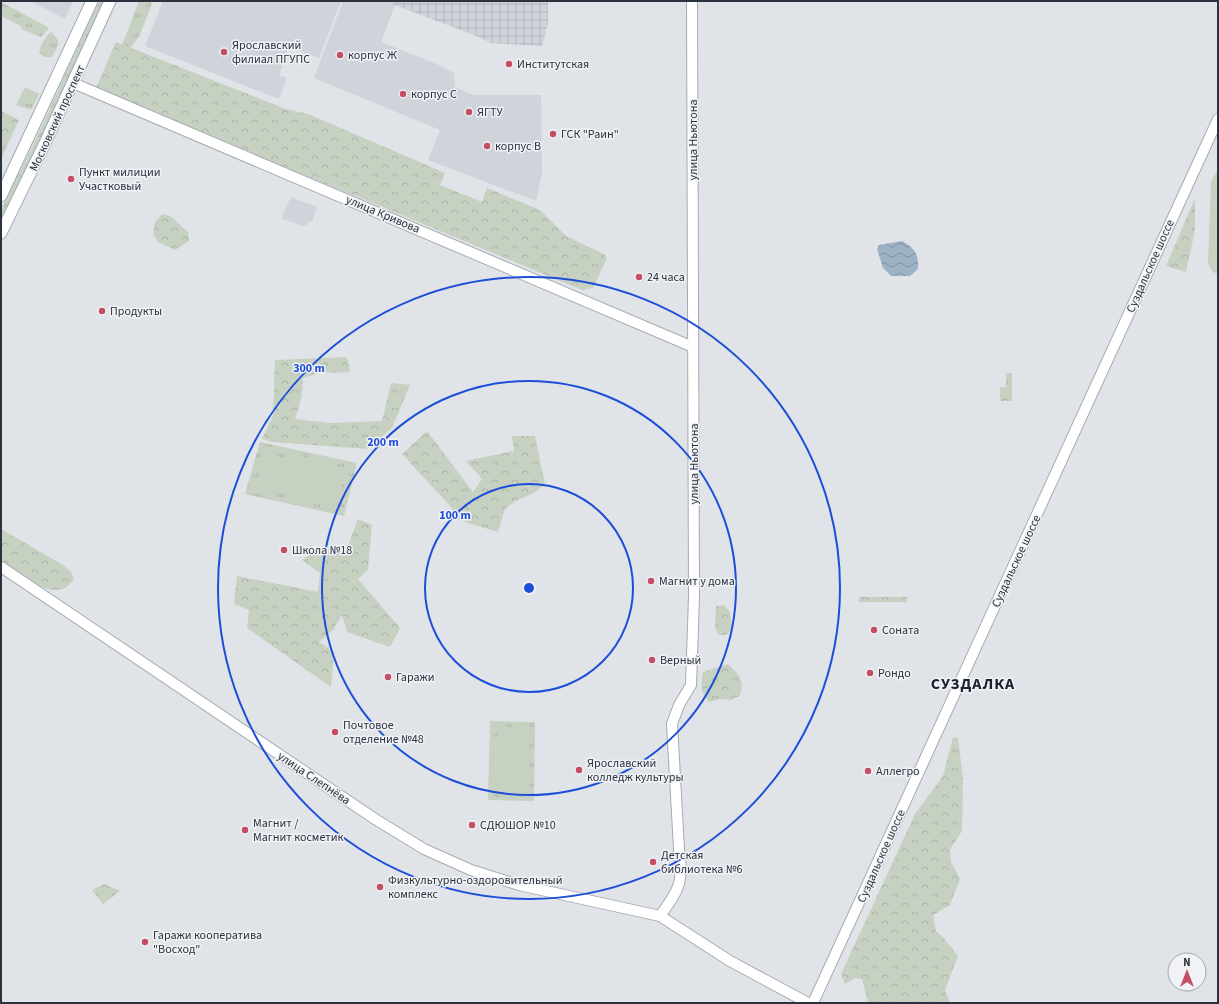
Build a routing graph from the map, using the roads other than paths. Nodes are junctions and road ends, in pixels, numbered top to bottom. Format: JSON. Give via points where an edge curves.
{"nodes":[{"id":1,"x":92,"y":1,"type":"edge"},
{"id":2,"x":110,"y":1,"type":"edge"},
{"id":3,"x":692,"y":1,"type":"edge"},
{"id":4,"x":73,"y":83,"type":"junction"},
{"id":5,"x":1218,"y":119,"type":"edge"},
{"id":6,"x":1,"y":196,"type":"edge"},
{"id":7,"x":1,"y":233,"type":"edge"},
{"id":8,"x":693,"y":347,"type":"junction"},
{"id":9,"x":1,"y":567,"type":"edge"},
{"id":10,"x":660,"y":916,"type":"junction"},
{"id":11,"x":808,"y":1003,"type":"edge"},
{"id":12,"x":813,"y":1003,"type":"edge"}],
"edges":[{"from":1,"to":6,"type":"main road","name":"Московский проспект"},
{"from":2,"to":4,"type":"main road","name":"Московский проспект"},
{"from":3,"to":8,"type":"street","name":"улица Ньютона"},
{"from":4,"to":7,"type":"main road","name":"Московский проспект"},
{"from":4,"to":8,"type":"street","name":"улица Кривова"},
{"from":5,"to":12,"type":"street","name":"Суздальское шоссе"},
{"from":8,"to":10,"type":"street","name":"улица Ньютона","via":[[694,590],[691,685],[679,705],[672,724],[682,868],[679,887]]},
{"from":9,"to":10,"type":"street","name":"улица Слепнёва","via":[[375,819],[424,848],[471,870],[507,882]]},
{"from":10,"to":11,"type":"street","via":[[730,961]]}]}
